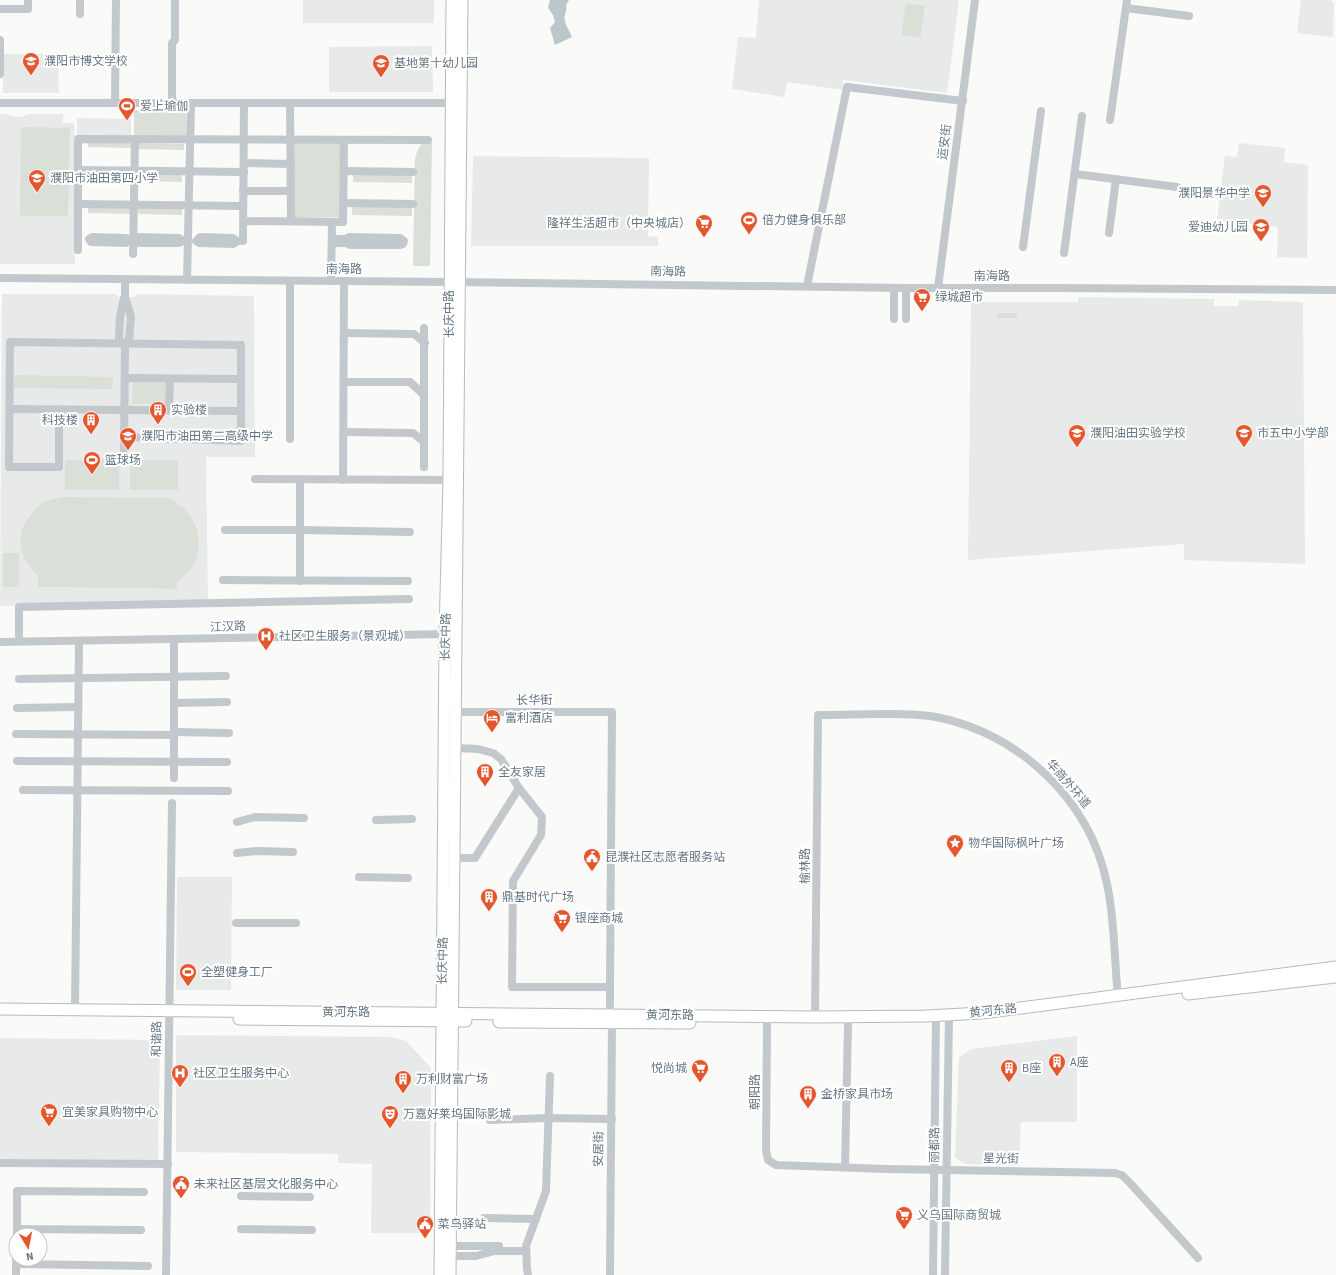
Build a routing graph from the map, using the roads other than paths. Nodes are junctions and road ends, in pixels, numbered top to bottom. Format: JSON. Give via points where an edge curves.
{"nodes":[{"id":1,"x":28,"y":0,"type":"edge"},
{"id":2,"x":80,"y":0,"type":"edge"},
{"id":3,"x":116,"y":0,"type":"edge"},
{"id":4,"x":175,"y":0,"type":"edge"},
{"id":5,"x":452,"y":0,"type":"edge"},
{"id":6,"x":462,"y":0,"type":"edge"},
{"id":7,"x":975,"y":0,"type":"edge"},
{"id":8,"x":1126,"y":4,"type":"edge"},
{"id":9,"x":0,"y":8,"type":"edge"},
{"id":10,"x":80,"y":14,"type":"dead end"},
{"id":11,"x":1189,"y":16,"type":"dead end"},
{"id":12,"x":0,"y":40,"type":"edge"},
{"id":13,"x":0,"y":74,"type":"edge"},
{"id":14,"x":962,"y":101,"type":"junction"},
{"id":15,"x":452,"y":102,"type":"junction"},
{"id":16,"x":0,"y":103,"type":"edge"},
{"id":17,"x":115,"y":103,"type":"junction"},
{"id":18,"x":172,"y":103,"type":"junction"},
{"id":19,"x":191,"y":103,"type":"junction"},
{"id":20,"x":244,"y":103,"type":"junction"},
{"id":21,"x":290,"y":103,"type":"junction"},
{"id":22,"x":1041,"y":111,"type":"dead end"},
{"id":23,"x":1082,"y":116,"type":"dead end"},
{"id":24,"x":1110,"y":120,"type":"dead end"},
{"id":25,"x":135,"y":139,"type":"junction"},
{"id":26,"x":190,"y":139,"type":"junction"},
{"id":27,"x":244,"y":139,"type":"junction"},
{"id":28,"x":290,"y":140,"type":"junction"},
{"id":29,"x":344,"y":140,"type":"junction"},
{"id":30,"x":428,"y":140,"type":"dead end"},
{"id":31,"x":291,"y":164,"type":"junction"},
{"id":32,"x":244,"y":167,"type":"junction"},
{"id":33,"x":78,"y":170,"type":"junction"},
{"id":34,"x":135,"y":170,"type":"junction"},
{"id":35,"x":190,"y":171,"type":"junction"},
{"id":36,"x":344,"y":171,"type":"junction"},
{"id":37,"x":413,"y":172,"type":"dead end"},
{"id":38,"x":1075,"y":174,"type":"junction"},
{"id":39,"x":1116,"y":179,"type":"junction"},
{"id":40,"x":1177,"y":187,"type":"dead end"},
{"id":41,"x":243,"y":191,"type":"junction"},
{"id":42,"x":291,"y":191,"type":"junction"},
{"id":43,"x":344,"y":202,"type":"junction"},
{"id":44,"x":78,"y":204,"type":"junction"},
{"id":45,"x":413,"y":204,"type":"dead end"},
{"id":46,"x":134,"y":205,"type":"junction"},
{"id":47,"x":189,"y":205,"type":"junction"},
{"id":48,"x":243,"y":206,"type":"junction"},
{"id":49,"x":243,"y":221,"type":"junction"},
{"id":50,"x":291,"y":222,"type":"junction"},
{"id":51,"x":332,"y":222,"type":"junction"},
{"id":52,"x":1109,"y":233,"type":"dead end"},
{"id":53,"x":78,"y":239,"type":"junction"},
{"id":54,"x":133,"y":240,"type":"junction"},
{"id":55,"x":185,"y":241,"type":"junction"},
{"id":56,"x":332,"y":241,"type":"junction"},
{"id":57,"x":346,"y":241,"type":"junction"},
{"id":58,"x":1023,"y":247,"type":"dead end"},
{"id":59,"x":78,"y":250,"type":"dead end"},
{"id":60,"x":1064,"y":253,"type":"dead end"},
{"id":61,"x":133,"y":254,"type":"dead end"},
{"id":62,"x":0,"y":278,"type":"edge"},
{"id":63,"x":125,"y":279,"type":"junction"},
{"id":64,"x":187,"y":280,"type":"junction"},
{"id":65,"x":290,"y":281,"type":"junction"},
{"id":66,"x":331,"y":281,"type":"junction"},
{"id":67,"x":344,"y":282,"type":"junction"},
{"id":68,"x":454,"y":282,"type":"junction"},
{"id":69,"x":806,"y":286,"type":"junction"},
{"id":70,"x":894,"y":288,"type":"junction"},
{"id":71,"x":906,"y":288,"type":"junction"},
{"id":72,"x":938,"y":288,"type":"junction"},
{"id":73,"x":1336,"y":290,"type":"edge"},
{"id":74,"x":894,"y":319,"type":"dead end"},
{"id":75,"x":906,"y":319,"type":"dead end"},
{"id":76,"x":424,"y":328,"type":"dead end"},
{"id":77,"x":344,"y":333,"type":"junction"},
{"id":78,"x":425,"y":343,"type":"junction"},
{"id":79,"x":125,"y":344,"type":"junction"},
{"id":80,"x":124,"y":378,"type":"junction"},
{"id":81,"x":170,"y":379,"type":"junction"},
{"id":82,"x":240,"y":379,"type":"junction"},
{"id":83,"x":344,"y":382,"type":"junction"},
{"id":84,"x":424,"y":394,"type":"junction"},
{"id":85,"x":10,"y":409,"type":"junction"},
{"id":86,"x":60,"y":409,"type":"junction"},
{"id":87,"x":125,"y":410,"type":"junction"},
{"id":88,"x":169,"y":410,"type":"junction"},
{"id":89,"x":240,"y":411,"type":"junction"},
{"id":90,"x":344,"y":432,"type":"junction"},
{"id":91,"x":124,"y":437,"type":"junction"},
{"id":92,"x":290,"y":438,"type":"dead end"},
{"id":93,"x":424,"y":442,"type":"junction"},
{"id":94,"x":124,"y":455,"type":"dead end"},
{"id":95,"x":424,"y":466,"type":"dead end"},
{"id":96,"x":255,"y":479,"type":"dead end"},
{"id":97,"x":300,"y":479,"type":"junction"},
{"id":98,"x":343,"y":480,"type":"junction"},
{"id":99,"x":449,"y":480,"type":"junction"},
{"id":100,"x":225,"y":530,"type":"dead end"},
{"id":101,"x":300,"y":530,"type":"junction"},
{"id":102,"x":410,"y":532,"type":"dead end"},
{"id":103,"x":223,"y":580,"type":"dead end"},
{"id":104,"x":300,"y":581,"type":"junction"},
{"id":105,"x":408,"y":581,"type":"dead end"},
{"id":106,"x":409,"y":598,"type":"dead end"},
{"id":107,"x":451,"y":634,"type":"junction"},
{"id":108,"x":174,"y":640,"type":"junction"},
{"id":109,"x":20,"y":641,"type":"junction"},
{"id":110,"x":79,"y":641,"type":"junction"},
{"id":111,"x":0,"y":642,"type":"edge"},
{"id":112,"x":174,"y":676,"type":"junction"},
{"id":113,"x":226,"y":676,"type":"dead end"},
{"id":114,"x":78,"y":678,"type":"junction"},
{"id":115,"x":19,"y":679,"type":"dead end"},
{"id":116,"x":227,"y":702,"type":"dead end"},
{"id":117,"x":174,"y":703,"type":"junction"},
{"id":118,"x":78,"y":707,"type":"junction"},
{"id":119,"x":17,"y":708,"type":"dead end"},
{"id":120,"x":456,"y":712,"type":"junction"},
{"id":121,"x":818,"y":715,"type":"joint"},
{"id":122,"x":174,"y":733,"type":"junction"},
{"id":123,"x":229,"y":733,"type":"dead end"},
{"id":124,"x":16,"y":734,"type":"dead end"},
{"id":125,"x":78,"y":734,"type":"junction"},
{"id":126,"x":455,"y":748,"type":"junction"},
{"id":127,"x":17,"y":761,"type":"dead end"},
{"id":128,"x":78,"y":762,"type":"junction"},
{"id":129,"x":174,"y":762,"type":"junction"},
{"id":130,"x":227,"y":762,"type":"dead end"},
{"id":131,"x":174,"y":778,"type":"dead end"},
{"id":132,"x":519,"y":788,"type":"junction"},
{"id":133,"x":24,"y":790,"type":"dead end"},
{"id":134,"x":78,"y":790,"type":"junction"},
{"id":135,"x":228,"y":791,"type":"dead end"},
{"id":136,"x":172,"y":803,"type":"dead end"},
{"id":137,"x":304,"y":818,"type":"dead end"},
{"id":138,"x":376,"y":820,"type":"dead end"},
{"id":139,"x":412,"y":820,"type":"dead end"},
{"id":140,"x":237,"y":822,"type":"dead end"},
{"id":141,"x":293,"y":852,"type":"dead end"},
{"id":142,"x":237,"y":853,"type":"dead end"},
{"id":143,"x":449,"y":858,"type":"junction"},
{"id":144,"x":359,"y":877,"type":"dead end"},
{"id":145,"x":408,"y":878,"type":"dead end"},
{"id":146,"x":236,"y":923,"type":"dead end"},
{"id":147,"x":296,"y":923,"type":"dead end"},
{"id":148,"x":1336,"y":967,"type":"edge"},
{"id":149,"x":1336,"y":977,"type":"edge"},
{"id":150,"x":610,"y":987,"type":"junction"},
{"id":151,"x":1118,"y":996,"type":"junction"},
{"id":152,"x":610,"y":1006,"type":"dead end"},
{"id":153,"x":0,"y":1009,"type":"edge"},
{"id":154,"x":76,"y":1010,"type":"junction"},
{"id":155,"x":169,"y":1015,"type":"junction"},
{"id":156,"x":0,"y":1017,"type":"edge"},
{"id":157,"x":448,"y":1017,"type":"junction"},
{"id":158,"x":815,"y":1017,"type":"junction"},
{"id":159,"x":948,"y":1019,"type":"junction"},
{"id":160,"x":936,"y":1020,"type":"junction"},
{"id":161,"x":612,"y":1023,"type":"junction"},
{"id":162,"x":767,"y":1024,"type":"junction"},
{"id":163,"x":848,"y":1024,"type":"junction"},
{"id":164,"x":550,"y":1076,"type":"dead end"},
{"id":165,"x":548,"y":1118,"type":"junction"},
{"id":166,"x":612,"y":1119,"type":"junction"},
{"id":167,"x":490,"y":1120,"type":"dead end"},
{"id":168,"x":768,"y":1160,"type":"joint"},
{"id":169,"x":0,"y":1163,"type":"edge"},
{"id":170,"x":168,"y":1164,"type":"junction"},
{"id":171,"x":845,"y":1167,"type":"junction"},
{"id":172,"x":934,"y":1170,"type":"junction"},
{"id":173,"x":947,"y":1170,"type":"junction"},
{"id":174,"x":144,"y":1192,"type":"dead end"},
{"id":175,"x":241,"y":1196,"type":"dead end"},
{"id":176,"x":310,"y":1197,"type":"dead end"},
{"id":177,"x":484,"y":1218,"type":"dead end"},
{"id":178,"x":536,"y":1219,"type":"junction"},
{"id":179,"x":17,"y":1227,"type":"edge"},
{"id":180,"x":241,"y":1229,"type":"dead end"},
{"id":181,"x":141,"y":1230,"type":"dead end"},
{"id":182,"x":312,"y":1230,"type":"dead end"},
{"id":183,"x":48,"y":1232,"type":"edge"},
{"id":184,"x":526,"y":1249,"type":"junction"},
{"id":185,"x":450,"y":1251,"type":"junction"},
{"id":186,"x":1198,"y":1258,"type":"dead end"},
{"id":187,"x":48,"y":1262,"type":"edge"},
{"id":188,"x":148,"y":1266,"type":"dead end"},
{"id":189,"x":166,"y":1275,"type":"edge"},
{"id":190,"x":440,"y":1275,"type":"edge"},
{"id":191,"x":450,"y":1275,"type":"edge"},
{"id":192,"x":528,"y":1275,"type":"edge"},
{"id":193,"x":610,"y":1275,"type":"edge"},
{"id":194,"x":932,"y":1275,"type":"edge"},
{"id":195,"x":945,"y":1275,"type":"edge"}],
"edges":[{"from":1,"to":9,"type":"street","via":[[28,9]]},
{"from":2,"to":10,"type":"street"},
{"from":3,"to":17,"type":"street"},
{"from":4,"to":18,"type":"street"},
{"from":5,"to":15,"type":"main road","name":"长庆中路"},
{"from":6,"to":68,"type":"main road","name":"长庆中路"},
{"from":7,"to":14,"type":"street","name":"运安街"},
{"from":8,"to":11,"type":"street"},
{"from":8,"to":24,"type":"street"},
{"from":12,"to":13,"type":"street"},
{"from":14,"to":69,"type":"street","via":[[847,87]]},
{"from":14,"to":72,"type":"street","name":"运安街"},
{"from":15,"to":21,"type":"street"},
{"from":15,"to":68,"type":"main road","name":"长庆中路"},
{"from":16,"to":17,"type":"street"},
{"from":17,"to":18,"type":"street"},
{"from":18,"to":19,"type":"street"},
{"from":19,"to":20,"type":"street"},
{"from":19,"to":26,"type":"street"},
{"from":20,"to":21,"type":"street"},
{"from":20,"to":27,"type":"street"},
{"from":21,"to":28,"type":"street"},
{"from":22,"to":58,"type":"street"},
{"from":23,"to":38,"type":"street"},
{"from":25,"to":26,"type":"street"},
{"from":25,"to":33,"type":"street","via":[[78,139]]},
{"from":25,"to":34,"type":"street"},
{"from":26,"to":27,"type":"street"},
{"from":26,"to":35,"type":"street"},
{"from":27,"to":28,"type":"street"},
{"from":27,"to":32,"type":"street"},
{"from":28,"to":29,"type":"street"},
{"from":28,"to":31,"type":"street"},
{"from":29,"to":30,"type":"street"},
{"from":29,"to":36,"type":"street"},
{"from":31,"to":32,"type":"street"},
{"from":31,"to":42,"type":"street"},
{"from":32,"to":35,"type":"street"},
{"from":32,"to":41,"type":"street"},
{"from":33,"to":34,"type":"street"},
{"from":33,"to":44,"type":"street"},
{"from":34,"to":35,"type":"street"},
{"from":34,"to":46,"type":"street"},
{"from":35,"to":47,"type":"street"},
{"from":36,"to":37,"type":"street"},
{"from":36,"to":43,"type":"street"},
{"from":38,"to":39,"type":"street"},
{"from":38,"to":60,"type":"street"},
{"from":39,"to":40,"type":"street"},
{"from":39,"to":52,"type":"street"},
{"from":41,"to":42,"type":"street"},
{"from":41,"to":48,"type":"street"},
{"from":42,"to":50,"type":"street"},
{"from":43,"to":45,"type":"street"},
{"from":43,"to":51,"type":"street","via":[[343,222]]},
{"from":44,"to":46,"type":"street"},
{"from":44,"to":53,"type":"street"},
{"from":46,"to":47,"type":"street"},
{"from":46,"to":54,"type":"street"},
{"from":47,"to":48,"type":"street"},
{"from":47,"to":55,"type":"street"},
{"from":48,"to":49,"type":"street"},
{"from":49,"to":50,"type":"street"},
{"from":49,"to":55,"type":"street","via":[[243,241],[233,244],[199,244],[196,241]]},
{"from":50,"to":51,"type":"street"},
{"from":51,"to":56,"type":"street"},
{"from":53,"to":54,"type":"street","via":[[89,239],[91,242]]},
{"from":53,"to":59,"type":"street"},
{"from":54,"to":55,"type":"street","via":[[139,243]]},
{"from":54,"to":61,"type":"street"},
{"from":55,"to":64,"type":"street"},
{"from":56,"to":57,"type":"street"},
{"from":56,"to":66,"type":"street"},
{"from":57,"to":57,"type":"street","via":[[350,245],[400,245],[404,241],[400,238],[349,237]]},
{"from":62,"to":63,"type":"street","name":"南海路"},
{"from":63,"to":64,"type":"street","name":"南海路"},
{"from":63,"to":79,"type":"street","via":[[125,297],[130,317],[129,340]]},
{"from":64,"to":65,"type":"street","name":"南海路"},
{"from":65,"to":66,"type":"street","name":"南海路"},
{"from":65,"to":92,"type":"street"},
{"from":66,"to":67,"type":"street","name":"南海路"},
{"from":67,"to":68,"type":"street","name":"南海路"},
{"from":67,"to":77,"type":"street"},
{"from":68,"to":69,"type":"street","name":"南海路"},
{"from":68,"to":99,"type":"main road","name":"长庆中路"},
{"from":68,"to":107,"type":"main road","name":"长庆中路"},
{"from":69,"to":70,"type":"street","name":"南海路"},
{"from":70,"to":71,"type":"street","name":"南海路"},
{"from":70,"to":74,"type":"street"},
{"from":71,"to":72,"type":"street","name":"南海路"},
{"from":71,"to":75,"type":"street"},
{"from":72,"to":73,"type":"street","name":"南海路"},
{"from":76,"to":78,"type":"street"},
{"from":77,"to":78,"type":"street","via":[[414,334]]},
{"from":77,"to":83,"type":"street"},
{"from":78,"to":84,"type":"street"},
{"from":79,"to":80,"type":"street"},
{"from":79,"to":82,"type":"street","via":[[241,345]]},
{"from":79,"to":85,"type":"street","via":[[10,342]]},
{"from":80,"to":81,"type":"street"},
{"from":80,"to":87,"type":"street"},
{"from":81,"to":82,"type":"street"},
{"from":81,"to":88,"type":"street"},
{"from":82,"to":89,"type":"street"},
{"from":83,"to":84,"type":"street","via":[[410,382]]},
{"from":83,"to":90,"type":"street"},
{"from":84,"to":93,"type":"street"},
{"from":85,"to":86,"type":"street"},
{"from":85,"to":86,"type":"street","via":[[9,467],[59,467]]},
{"from":86,"to":87,"type":"street"},
{"from":87,"to":88,"type":"street"},
{"from":87,"to":91,"type":"street"},
{"from":88,"to":89,"type":"street"},
{"from":89,"to":91,"type":"street","via":[[241,441]]},
{"from":90,"to":93,"type":"street","via":[[413,433]]},
{"from":90,"to":98,"type":"street"},
{"from":91,"to":94,"type":"street"},
{"from":93,"to":95,"type":"street"},
{"from":96,"to":97,"type":"street"},
{"from":97,"to":98,"type":"street"},
{"from":97,"to":101,"type":"street"},
{"from":98,"to":99,"type":"street"},
{"from":99,"to":107,"type":"main road","name":"长庆中路"},
{"from":100,"to":101,"type":"street"},
{"from":101,"to":102,"type":"street"},
{"from":101,"to":104,"type":"street"},
{"from":103,"to":104,"type":"street"},
{"from":104,"to":105,"type":"street"},
{"from":106,"to":109,"type":"street","via":[[19,608]]},
{"from":107,"to":108,"type":"street","name":"江汉路"},
{"from":107,"to":120,"type":"main road","name":"长庆中路"},
{"from":107,"to":143,"type":"main road","name":"长庆中路"},
{"from":108,"to":110,"type":"street","name":"江汉路"},
{"from":108,"to":112,"type":"street"},
{"from":109,"to":110,"type":"street","name":"江汉路"},
{"from":109,"to":111,"type":"street","name":"江汉路"},
{"from":110,"to":114,"type":"street"},
{"from":112,"to":113,"type":"street"},
{"from":112,"to":114,"type":"street"},
{"from":112,"to":117,"type":"street"},
{"from":114,"to":115,"type":"street"},
{"from":114,"to":118,"type":"street"},
{"from":116,"to":117,"type":"street"},
{"from":117,"to":122,"type":"street"},
{"from":118,"to":119,"type":"street"},
{"from":118,"to":125,"type":"street"},
{"from":120,"to":126,"type":"main road","name":"长庆中路"},
{"from":120,"to":150,"type":"street","name":"长华街","via":[[612,712]]},
{"from":121,"to":151,"type":"street","name":"华商外环道","via":[[903,714],[934,717],[964,724],[991,736],[1035,764],[1071,802],[1086,827],[1101,862],[1111,910]]},
{"from":121,"to":158,"type":"street","name":"榆林路"},
{"from":122,"to":123,"type":"street"},
{"from":122,"to":125,"type":"street"},
{"from":122,"to":129,"type":"street"},
{"from":124,"to":125,"type":"street"},
{"from":125,"to":128,"type":"street"},
{"from":126,"to":132,"type":"street","via":[[478,749],[493,753],[501,759]]},
{"from":126,"to":143,"type":"main road","name":"长庆中路"},
{"from":127,"to":128,"type":"street"},
{"from":128,"to":129,"type":"street"},
{"from":128,"to":134,"type":"street"},
{"from":129,"to":130,"type":"street"},
{"from":129,"to":131,"type":"street"},
{"from":132,"to":143,"type":"street","via":[[475,858]]},
{"from":132,"to":150,"type":"street","via":[[542,817],[542,829],[538,841],[513,881],[512,987]]},
{"from":133,"to":134,"type":"street"},
{"from":134,"to":135,"type":"street"},
{"from":134,"to":154,"type":"street"},
{"from":136,"to":155,"type":"street","name":"和谐路"},
{"from":137,"to":140,"type":"street","via":[[256,817]]},
{"from":138,"to":139,"type":"street"},
{"from":141,"to":142,"type":"street"},
{"from":143,"to":157,"type":"main road","name":"长庆中路"},
{"from":144,"to":145,"type":"street"},
{"from":146,"to":147,"type":"street"},
{"from":148,"to":151,"type":"main road","name":"黄河东路"},
{"from":149,"to":159,"type":"main road","name":"黄河东路","via":[[1198,992],[997,1019]]},
{"from":150,"to":152,"type":"street"},
{"from":151,"to":159,"type":"main road","name":"黄河东路"},
{"from":153,"to":154,"type":"main road","name":"黄河东路"},
{"from":154,"to":155,"type":"main road","name":"黄河东路"},
{"from":155,"to":156,"type":"main road","name":"黄河东路"},
{"from":155,"to":157,"type":"main road","name":"黄河东路"},
{"from":155,"to":170,"type":"street","name":"和谐路"},
{"from":157,"to":158,"type":"main road","name":"黄河东路"},
{"from":157,"to":161,"type":"main road","name":"黄河东路"},
{"from":157,"to":185,"type":"main road","name":"长庆中路"},
{"from":157,"to":190,"type":"main road","name":"长庆中路"},
{"from":158,"to":160,"type":"main road","name":"黄河东路"},
{"from":159,"to":160,"type":"main road","name":"黄河东路"},
{"from":159,"to":173,"type":"street","name":"丽都路"},
{"from":160,"to":163,"type":"main road","name":"黄河东路"},
{"from":160,"to":172,"type":"street","name":"丽都路"},
{"from":161,"to":162,"type":"main road","name":"黄河东路"},
{"from":161,"to":166,"type":"street","name":"安居街"},
{"from":162,"to":163,"type":"main road","name":"黄河东路"},
{"from":162,"to":168,"type":"street","name":"朝阳路"},
{"from":163,"to":171,"type":"street"},
{"from":164,"to":165,"type":"street"},
{"from":165,"to":166,"type":"street"},
{"from":165,"to":167,"type":"street"},
{"from":165,"to":178,"type":"street","via":[[546,1191]]},
{"from":166,"to":193,"type":"street","name":"安居街"},
{"from":168,"to":171,"type":"street","name":"星光街","via":[[776,1165]]},
{"from":169,"to":170,"type":"street"},
{"from":170,"to":189,"type":"street","name":"和谐路"},
{"from":171,"to":172,"type":"street","name":"星光街"},
{"from":172,"to":173,"type":"street","name":"星光街"},
{"from":172,"to":194,"type":"street","name":"丽都路"},
{"from":173,"to":186,"type":"street","name":"星光街","via":[[1122,1175]]},
{"from":173,"to":195,"type":"street","name":"丽都路"},
{"from":174,"to":179,"type":"street","via":[[17,1191]]},
{"from":175,"to":176,"type":"street"},
{"from":177,"to":178,"type":"street"},
{"from":178,"to":184,"type":"street"},
{"from":180,"to":182,"type":"street"},
{"from":181,"to":183,"type":"street"},
{"from":184,"to":185,"type":"street","via":[[495,1250],[476,1256]]},
{"from":184,"to":192,"type":"street"},
{"from":185,"to":191,"type":"main road","name":"长庆中路"},
{"from":187,"to":188,"type":"street"}]}
